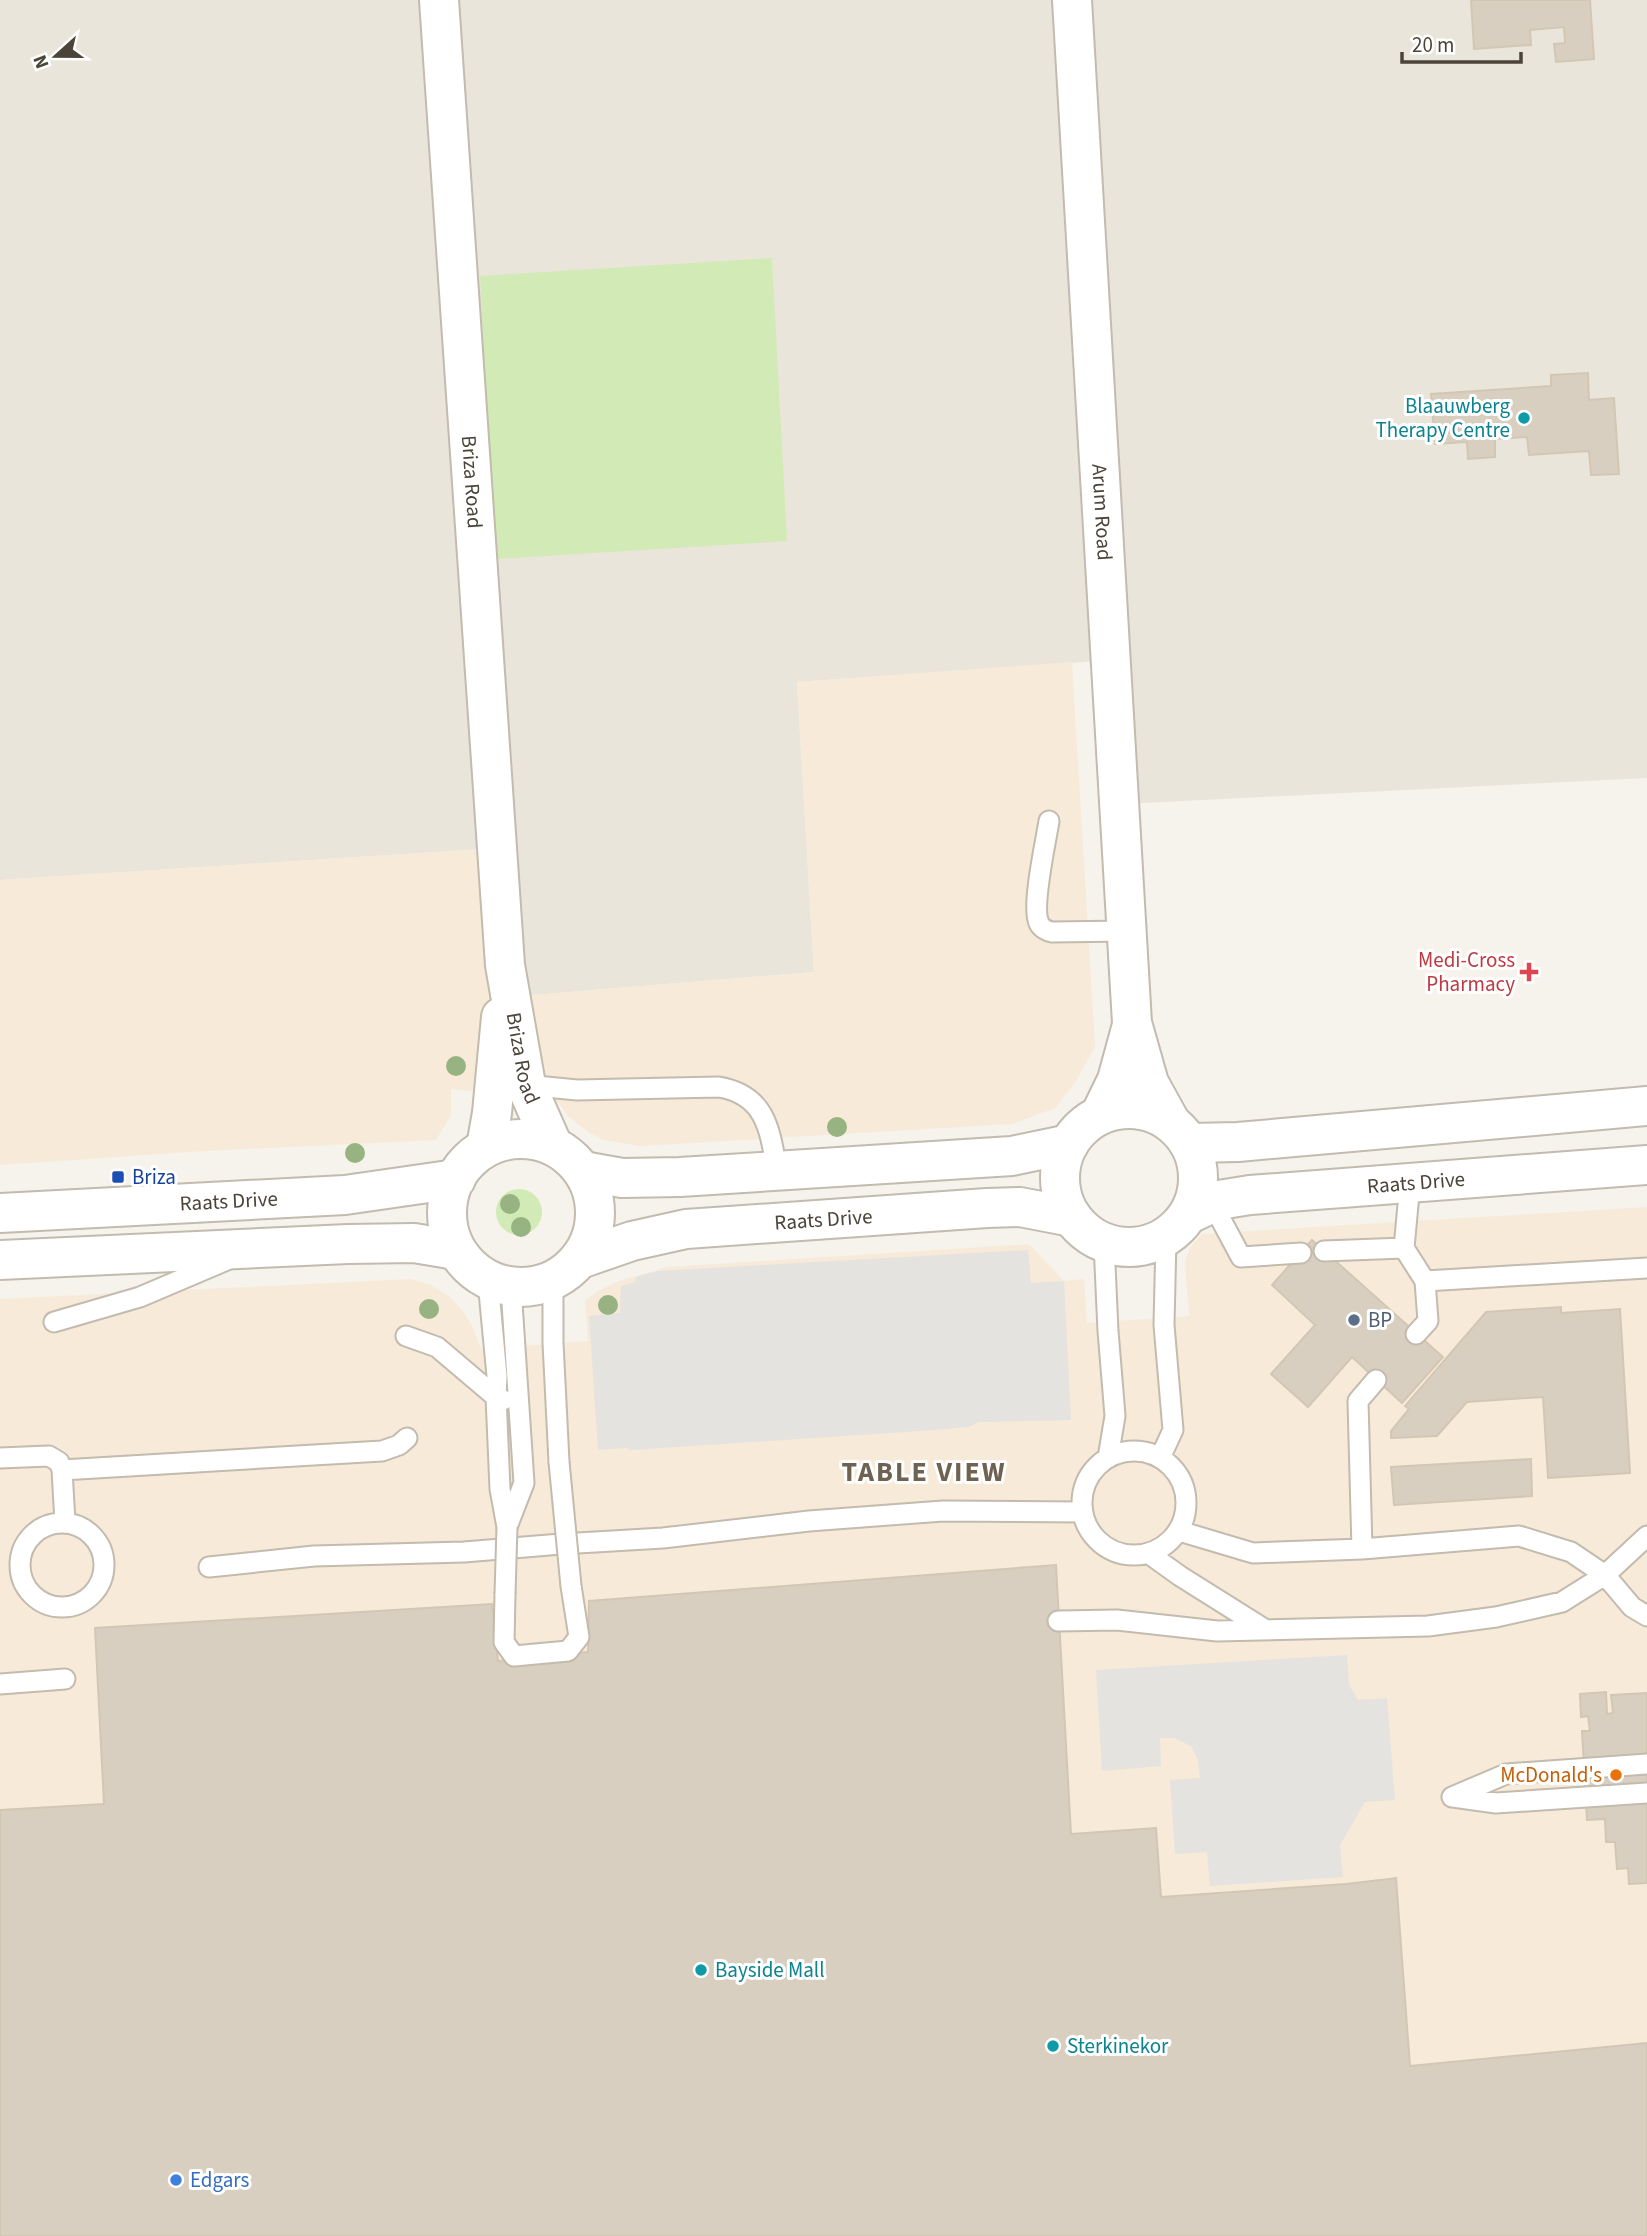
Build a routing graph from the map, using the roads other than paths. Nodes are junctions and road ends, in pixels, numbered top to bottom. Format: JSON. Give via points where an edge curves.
{"nodes":[{"id":1,"x":439,"y":0,"type":"edge"},
{"id":2,"x":1072,"y":0,"type":"edge"},
{"id":3,"x":1049,"y":821,"type":"dead end"},
{"id":4,"x":1127,"y":931,"type":"junction"},
{"id":5,"x":505,"y":965,"type":"junction"},
{"id":6,"x":1132,"y":1023,"type":"junction"},
{"id":7,"x":526,"y":1085,"type":"junction"},
{"id":8,"x":1647,"y":1106,"type":"edge"},
{"id":9,"x":1100,"y":1115,"type":"junction"},
{"id":10,"x":1180,"y":1133,"type":"junction"},
{"id":11,"x":1069,"y":1144,"type":"junction"},
{"id":12,"x":553,"y":1146,"type":"junction"},
{"id":13,"x":486,"y":1147,"type":"junction"},
{"id":14,"x":1647,"y":1165,"type":"edge"},
{"id":15,"x":583,"y":1171,"type":"junction"},
{"id":16,"x":777,"y":1171,"type":"junction"},
{"id":17,"x":456,"y":1179,"type":"junction"},
{"id":18,"x":1410,"y":1183,"type":"junction"},
{"id":19,"x":0,"y":1213,"type":"edge"},
{"id":20,"x":1072,"y":1217,"type":"junction"},
{"id":21,"x":1189,"y":1218,"type":"junction"},
{"id":22,"x":1104,"y":1243,"type":"junction"},
{"id":23,"x":1404,"y":1248,"type":"junction"},
{"id":24,"x":254,"y":1249,"type":"junction"},
{"id":25,"x":456,"y":1250,"type":"junction"},
{"id":26,"x":1324,"y":1251,"type":"dead end"},
{"id":27,"x":1301,"y":1253,"type":"dead end"},
{"id":28,"x":0,"y":1260,"type":"edge"},
{"id":29,"x":1647,"y":1268,"type":"edge"},
{"id":30,"x":567,"y":1270,"type":"junction"},
{"id":31,"x":1425,"y":1281,"type":"junction"},
{"id":32,"x":500,"y":1284,"type":"junction"},
{"id":33,"x":54,"y":1322,"type":"dead end"},
{"id":34,"x":1416,"y":1334,"type":"dead end"},
{"id":35,"x":406,"y":1336,"type":"dead end"},
{"id":36,"x":1376,"y":1380,"type":"dead end"},
{"id":37,"x":496,"y":1397,"type":"junction"},
{"id":38,"x":518,"y":1406,"type":"junction"},
{"id":39,"x":407,"y":1438,"type":"dead end"},
{"id":40,"x":0,"y":1458,"type":"edge"},
{"id":41,"x":1108,"y":1458,"type":"junction"},
{"id":42,"x":1160,"y":1458,"type":"junction"},
{"id":43,"x":62,"y":1470,"type":"junction"},
{"id":44,"x":1083,"y":1512,"type":"junction"},
{"id":45,"x":65,"y":1522,"type":"junction"},
{"id":46,"x":507,"y":1527,"type":"junction"},
{"id":47,"x":1179,"y":1531,"type":"junction"},
{"id":48,"x":1647,"y":1536,"type":"edge"},
{"id":49,"x":1362,"y":1549,"type":"junction"},
{"id":50,"x":1147,"y":1553,"type":"junction"},
{"id":51,"x":9,"y":1563,"type":"edge"},
{"id":52,"x":209,"y":1567,"type":"dead end"},
{"id":53,"x":1605,"y":1575,"type":"junction"},
{"id":54,"x":1647,"y":1616,"type":"edge"},
{"id":55,"x":1058,"y":1621,"type":"dead end"},
{"id":56,"x":1266,"y":1630,"type":"junction"},
{"id":57,"x":65,"y":1679,"type":"dead end"},
{"id":58,"x":0,"y":1684,"type":"edge"},
{"id":59,"x":1647,"y":1764,"type":"edge"},
{"id":60,"x":1647,"y":1793,"type":"edge"}],
"edges":[{"from":1,"to":5,"type":"street","name":"Briza Road"},
{"from":2,"to":4,"type":"street","name":"Arum Road"},
{"from":3,"to":4,"type":"lane","via":[[1036,908],[1038,922],[1052,932]]},
{"from":4,"to":6,"type":"street","name":"Arum Road"},
{"from":5,"to":7,"type":"street","name":"Briza Road"},
{"from":5,"to":13,"type":"street","name":"Briza Road"},
{"from":6,"to":9,"type":"street","name":"Arum Road","via":[[1117,1080]]},
{"from":6,"to":10,"type":"street","name":"Arum Road","via":[[1149,1083]]},
{"from":7,"to":12,"type":"street","name":"Briza Road"},
{"from":7,"to":16,"type":"lane","via":[[577,1090],[733,1089],[757,1105],[772,1141]]},
{"from":8,"to":10,"type":"street","via":[[1238,1142]]},
{"from":9,"to":10,"type":"street","via":[[1124,1109],[1149,1111]]},
{"from":9,"to":11,"type":"street"},
{"from":10,"to":21,"type":"street","via":[[1195,1156],[1198,1186]]},
{"from":11,"to":16,"type":"street","via":[[1012,1156]]},
{"from":11,"to":20,"type":"street","via":[[1060,1173]]},
{"from":12,"to":13,"type":"street","via":[[519,1139]]},
{"from":12,"to":15,"type":"street"},
{"from":13,"to":17,"type":"street"},
{"from":14,"to":18,"type":"street","name":"Raats Drive"},
{"from":15,"to":16,"type":"street","via":[[622,1178]]},
{"from":15,"to":30,"type":"street","via":[[596,1206],[595,1216],[590,1243]]},
{"from":17,"to":19,"type":"street","name":"Raats Drive","via":[[345,1195]]},
{"from":17,"to":25,"type":"street","via":[[447,1208]]},
{"from":18,"to":21,"type":"street","name":"Raats Drive","via":[[1250,1195],[1219,1200]]},
{"from":18,"to":23,"type":"lane"},
{"from":20,"to":22,"type":"street","via":[[1091,1237]]},
{"from":20,"to":30,"type":"street","name":"Raats Drive","via":[[1020,1207],[987,1208],[686,1230],[632,1241]]},
{"from":21,"to":22,"type":"street","via":[[1143,1247]]},
{"from":21,"to":27,"type":"lane","via":[[1241,1257]]},
{"from":21,"to":42,"type":"lane","via":[[1164,1325],[1173,1430]]},
{"from":22,"to":41,"type":"lane","via":[[1115,1416]]},
{"from":23,"to":26,"type":"lane"},
{"from":23,"to":31,"type":"lane"},
{"from":24,"to":25,"type":"street","via":[[414,1243]]},
{"from":24,"to":28,"type":"street"},
{"from":24,"to":33,"type":"lane","via":[[140,1297]]},
{"from":25,"to":32,"type":"street","via":[[470,1268]]},
{"from":29,"to":31,"type":"lane"},
{"from":30,"to":32,"type":"street","via":[[533,1288]]},
{"from":30,"to":46,"type":"lane","bridge":true,"via":[[553,1343],[559,1462],[579,1637],[568,1651],[514,1657],[504,1642]]},
{"from":31,"to":34,"type":"lane","via":[[1428,1321]]},
{"from":32,"to":37,"type":"lane"},
{"from":32,"to":38,"type":"lane"},
{"from":35,"to":37,"type":"lane","via":[[437,1347]]},
{"from":36,"to":49,"type":"lane","via":[[1358,1401]]},
{"from":37,"to":38,"type":"lane"},
{"from":37,"to":46,"type":"lane","via":[[500,1489]]},
{"from":38,"to":46,"type":"lane","via":[[524,1483]]},
{"from":39,"to":43,"type":"lane","via":[[382,1451]]},
{"from":40,"to":43,"type":"lane","via":[[49,1456]]},
{"from":41,"to":42,"type":"lane","via":[[1143,1451]]},
{"from":41,"to":44,"type":"lane","via":[[1087,1480]]},
{"from":42,"to":47,"type":"lane","via":[[1183,1483],[1186,1500]]},
{"from":43,"to":45,"type":"lane"},
{"from":44,"to":50,"type":"lane","via":[[1089,1528],[1114,1551]]},
{"from":44,"to":52,"type":"lane","via":[[943,1511],[663,1538],[464,1552],[314,1556]]},
{"from":45,"to":51,"type":"lane","via":[[43,1526]]},
{"from":45,"to":51,"type":"lane","via":[[86,1529],[100,1546],[105,1568],[97,1589],[81,1604],[59,1608],[37,1601]]},
{"from":47,"to":49,"type":"lane","via":[[1252,1553]]},
{"from":47,"to":50,"type":"lane","via":[[1164,1546]]},
{"from":48,"to":53,"type":"lane"},
{"from":49,"to":53,"type":"lane","via":[[1519,1536],[1564,1549]]},
{"from":50,"to":56,"type":"lane"},
{"from":53,"to":54,"type":"lane","via":[[1632,1607]]},
{"from":53,"to":56,"type":"lane","via":[[1562,1602],[1496,1617],[1428,1626]]},
{"from":55,"to":56,"type":"lane","via":[[1117,1620],[1217,1632]]},
{"from":57,"to":58,"type":"lane"},
{"from":59,"to":60,"type":"lane","via":[[1506,1774],[1452,1797],[1496,1803]]}]}
